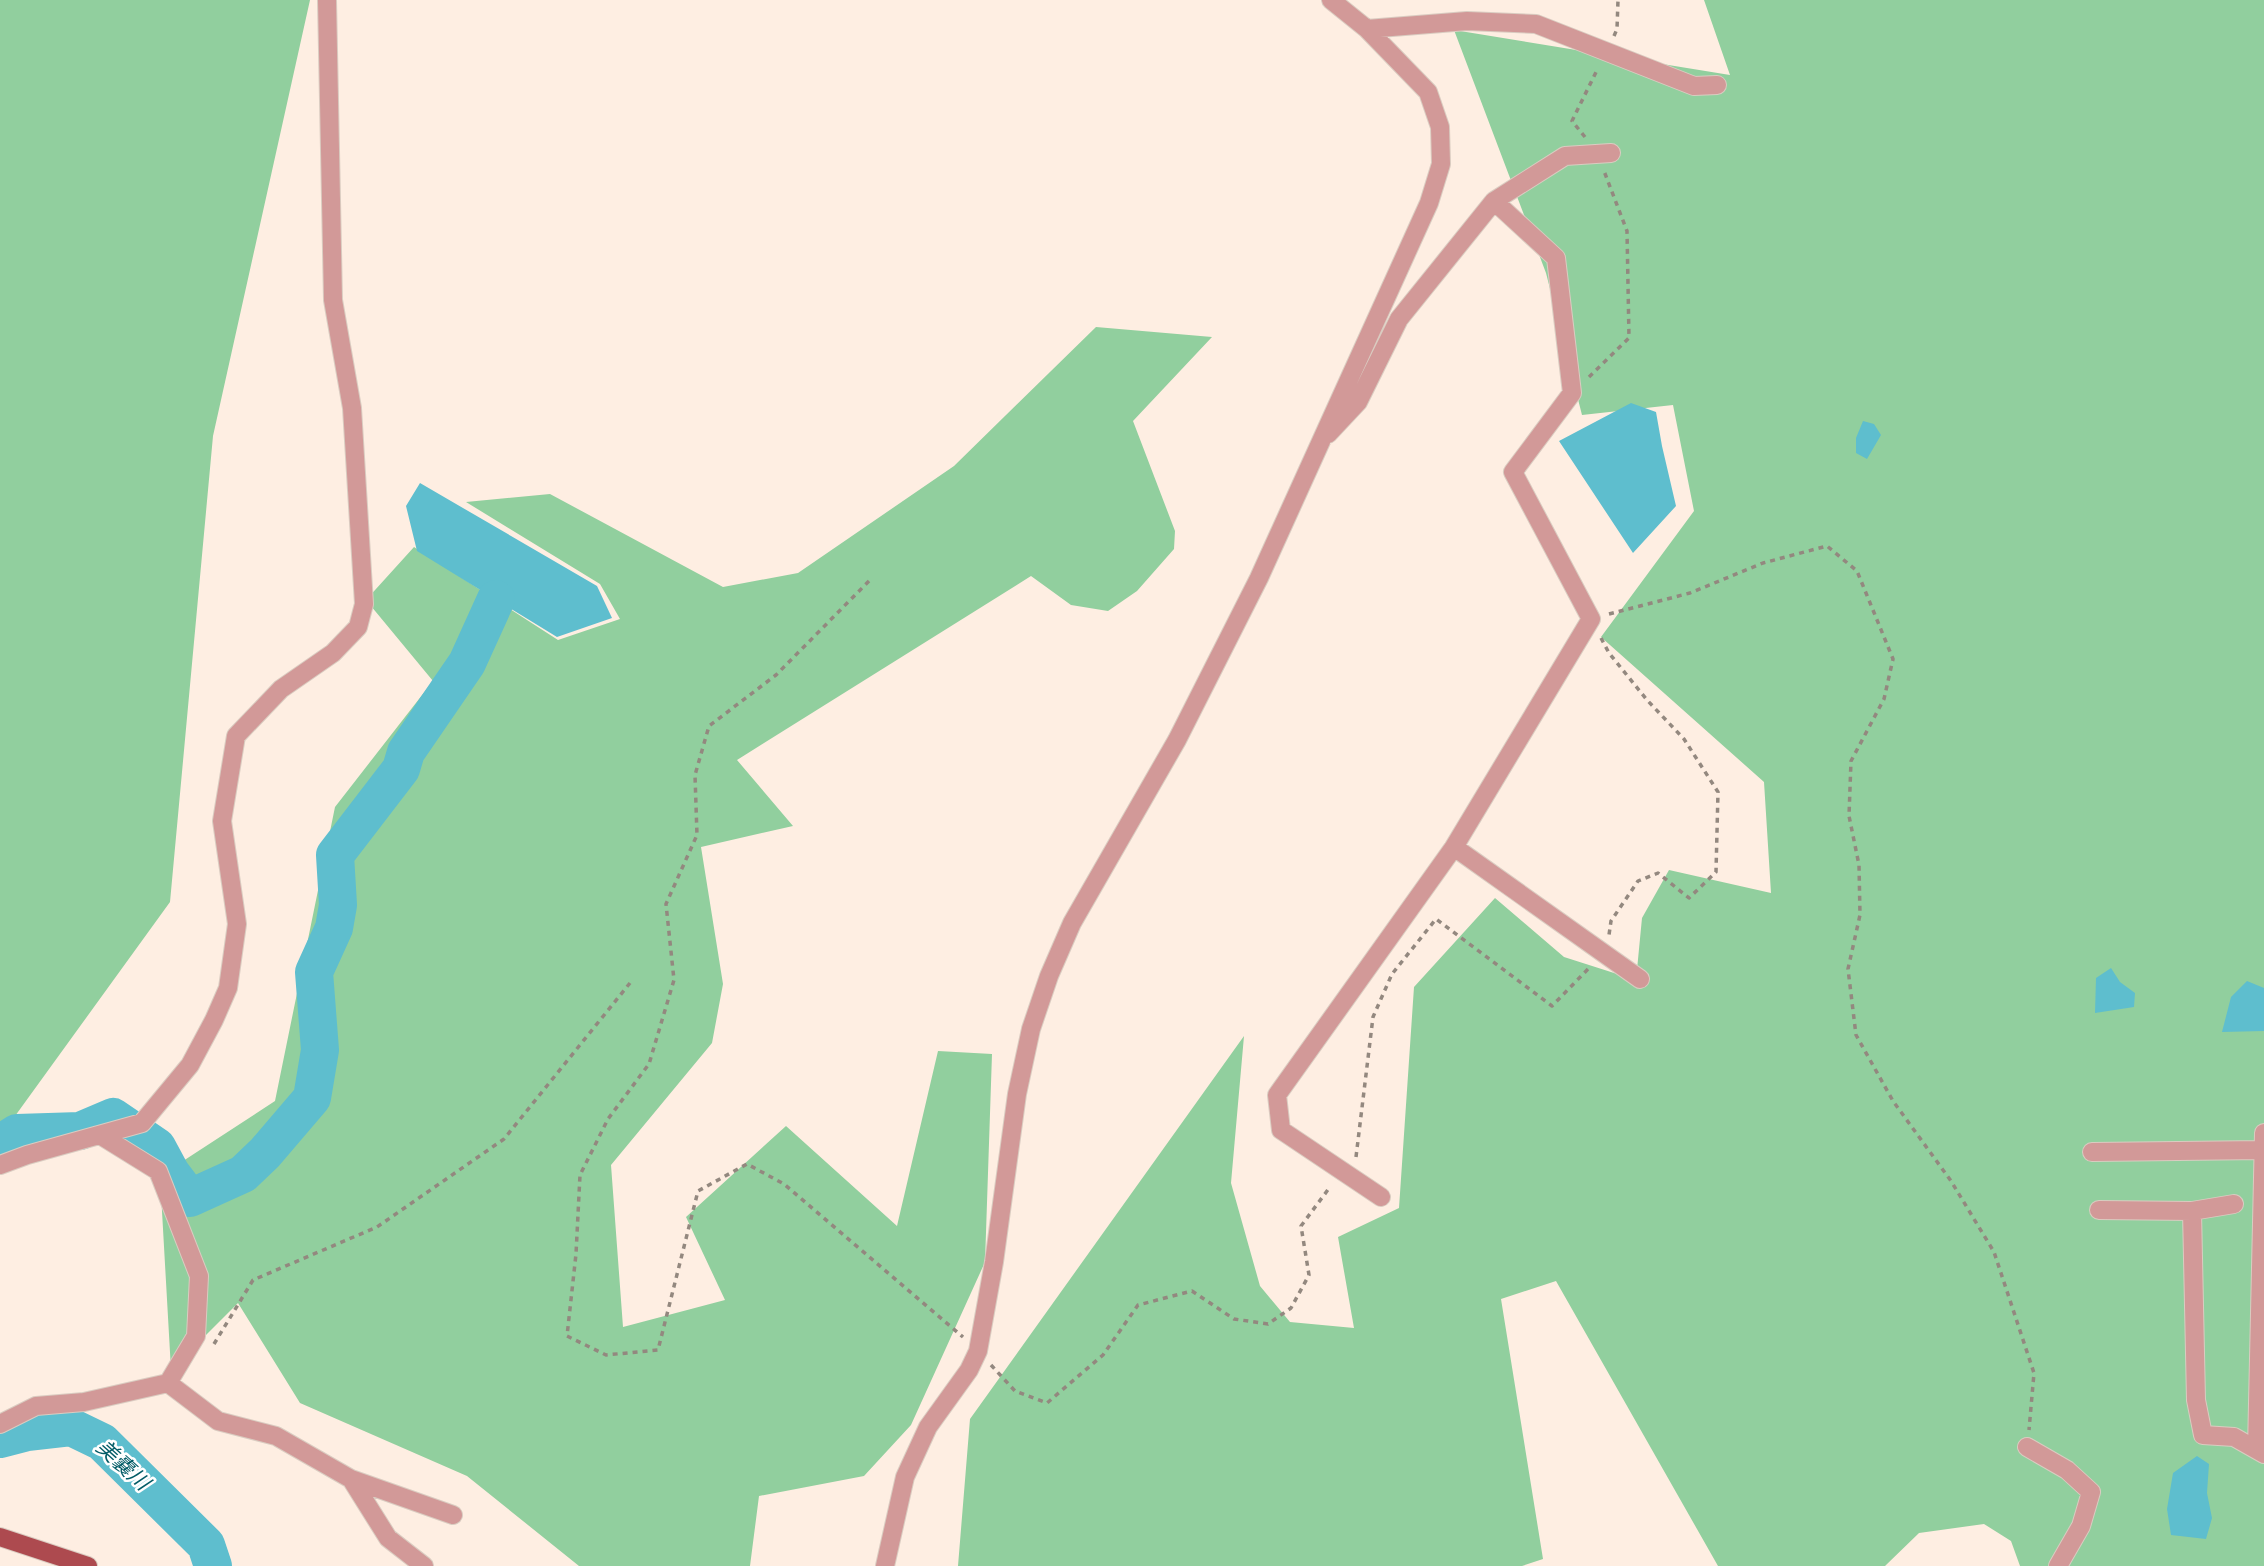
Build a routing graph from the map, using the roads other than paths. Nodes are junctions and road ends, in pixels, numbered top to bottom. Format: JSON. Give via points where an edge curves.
{"nodes":[{"id":1,"x":327,"y":0,"type":"edge"},
{"id":2,"x":1331,"y":0,"type":"edge"},
{"id":3,"x":1367,"y":29,"type":"junction"},
{"id":4,"x":1717,"y":85,"type":"dead end"},
{"id":5,"x":1604,"y":153,"type":"road end"},
{"id":6,"x":1494,"y":201,"type":"junction"},
{"id":7,"x":1318,"y":445,"type":"junction"},
{"id":8,"x":1454,"y":846,"type":"junction"},
{"id":9,"x":1640,"y":979,"type":"dead end"},
{"id":10,"x":100,"y":1135,"type":"junction"},
{"id":11,"x":2263,"y":1142,"type":"edge"},
{"id":12,"x":2092,"y":1152,"type":"dead end"},
{"id":13,"x":0,"y":1164,"type":"edge"},
{"id":14,"x":1381,"y":1197,"type":"dead end"},
{"id":15,"x":2234,"y":1204,"type":"dead end"},
{"id":16,"x":2099,"y":1210,"type":"dead end"},
{"id":17,"x":2192,"y":1212,"type":"junction"},
{"id":18,"x":167,"y":1383,"type":"junction"},
{"id":19,"x":0,"y":1424,"type":"edge"},
{"id":20,"x":2027,"y":1447,"type":"road end"},
{"id":21,"x":2261,"y":1452,"type":"edge"},
{"id":22,"x":351,"y":1479,"type":"junction"},
{"id":23,"x":453,"y":1515,"type":"dead end"},
{"id":24,"x":0,"y":1537,"type":"edge"},
{"id":25,"x":88,"y":1566,"type":"edge"},
{"id":26,"x":424,"y":1566,"type":"edge"},
{"id":27,"x":885,"y":1566,"type":"edge"},
{"id":28,"x":2058,"y":1566,"type":"edge"}],
"edges":[{"from":1,"to":10,"type":"street","via":[[333,300],[352,408],[364,604],[358,627],[334,653],[281,689],[236,736],[222,821],[237,924],[228,988],[190,1065],[142,1123]]},
{"from":2,"to":3,"type":"street"},
{"from":3,"to":4,"type":"street","via":[[1467,22],[1535,24],[1694,86]]},
{"from":3,"to":7,"type":"street","via":[[1428,92],[1440,127],[1441,164],[1429,203]]},
{"from":5,"to":6,"type":"street","via":[[1565,156]]},
{"from":6,"to":7,"type":"street","via":[[1399,319],[1358,402]]},
{"from":6,"to":8,"type":"street","via":[[1556,258],[1572,393],[1513,472],[1591,619]]},
{"from":7,"to":27,"type":"street","via":[[1259,578],[1177,740],[1072,923],[1049,976],[1031,1029],[1017,1094],[978,1351],[928,1427],[905,1477]]},
{"from":8,"to":9,"type":"street"},
{"from":8,"to":14,"type":"street","via":[[1277,1095],[1281,1130]]},
{"from":10,"to":13,"type":"street"},
{"from":10,"to":18,"type":"street","via":[[158,1171],[199,1276],[197,1336]]},
{"from":11,"to":12,"type":"street"},
{"from":11,"to":21,"type":"street"},
{"from":15,"to":17,"type":"street"},
{"from":16,"to":17,"type":"street"},
{"from":17,"to":21,"type":"street","via":[[2196,1400],[2203,1435],[2234,1437]]},
{"from":18,"to":19,"type":"street","via":[[85,1402],[36,1406]]},
{"from":18,"to":22,"type":"street","via":[[218,1421],[276,1436]]},
{"from":20,"to":28,"type":"street","via":[[2067,1470],[2091,1492],[2081,1526]]},
{"from":22,"to":23,"type":"street"},
{"from":22,"to":26,"type":"street","via":[[388,1538]]},
{"from":24,"to":25,"type":"main road"}]}
